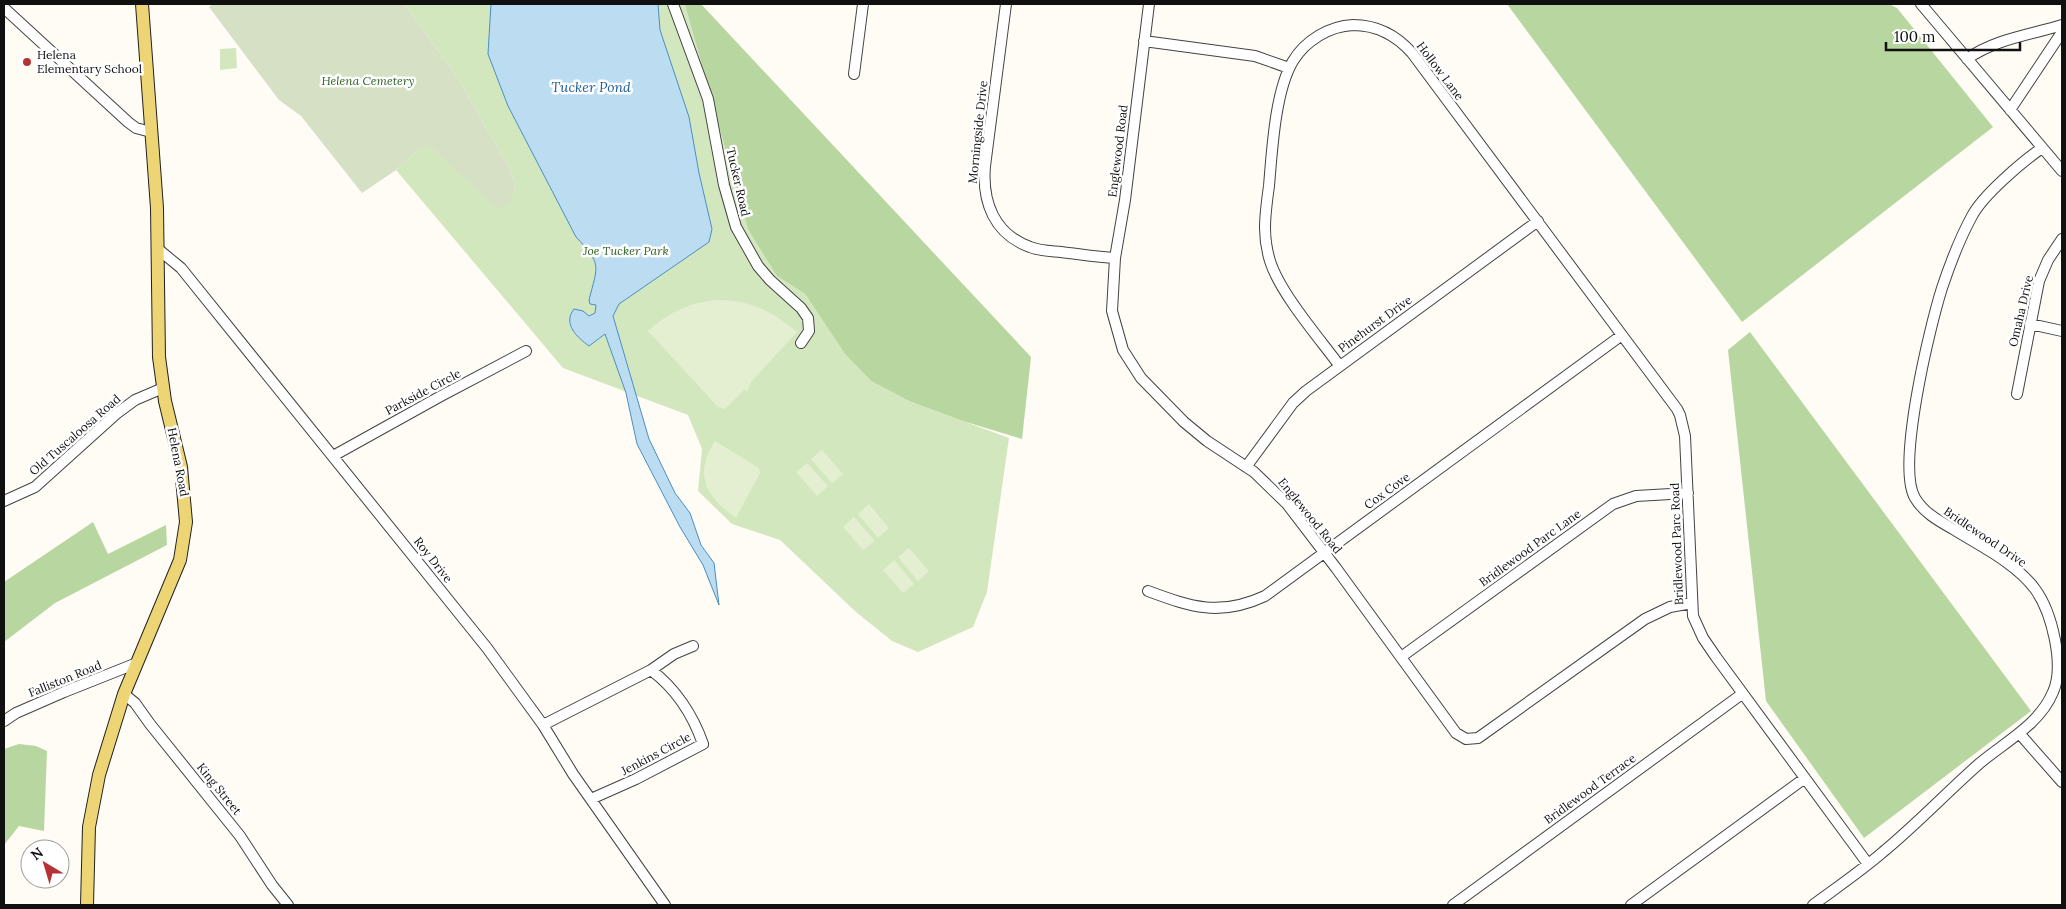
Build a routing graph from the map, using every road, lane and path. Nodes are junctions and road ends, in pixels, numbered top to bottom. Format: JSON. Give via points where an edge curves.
{"nodes":[{"id":1,"x":142,"y":4,"type":"edge"},
{"id":2,"x":673,"y":4,"type":"edge"},
{"id":3,"x":863,"y":4,"type":"edge"},
{"id":4,"x":1006,"y":4,"type":"edge"},
{"id":5,"x":1149,"y":4,"type":"edge"},
{"id":6,"x":1921,"y":4,"type":"edge"},
{"id":7,"x":4,"y":8,"type":"edge"},
{"id":8,"x":2062,"y":25,"type":"edge"},
{"id":9,"x":2062,"y":32,"type":"edge"},
{"id":10,"x":1144,"y":40,"type":"junction"},
{"id":11,"x":1967,"y":58,"type":"junction"},
{"id":12,"x":1289,"y":68,"type":"junction"},
{"id":13,"x":854,"y":74,"type":"dead end"},
{"id":14,"x":2010,"y":110,"type":"junction"},
{"id":15,"x":151,"y":132,"type":"junction"},
{"id":16,"x":2042,"y":148,"type":"junction"},
{"id":17,"x":2062,"y":171,"type":"edge"},
{"id":18,"x":1538,"y":222,"type":"junction"},
{"id":19,"x":2062,"y":239,"type":"edge"},
{"id":20,"x":158,"y":249,"type":"junction"},
{"id":21,"x":1115,"y":258,"type":"junction"},
{"id":22,"x":2030,"y":324,"type":"junction"},
{"id":23,"x":2062,"y":331,"type":"edge"},
{"id":24,"x":1622,"y":335,"type":"junction"},
{"id":25,"x":801,"y":343,"type":"dead end"},
{"id":26,"x":526,"y":351,"type":"dead end"},
{"id":27,"x":1339,"y":366,"type":"junction"},
{"id":28,"x":163,"y":388,"type":"junction"},
{"id":29,"x":2016,"y":394,"type":"dead end"},
{"id":30,"x":333,"y":456,"type":"junction"},
{"id":31,"x":1246,"y":467,"type":"junction"},
{"id":32,"x":1688,"y":493,"type":"junction"},
{"id":33,"x":4,"y":501,"type":"edge"},
{"id":34,"x":1324,"y":553,"type":"junction"},
{"id":35,"x":1148,"y":591,"type":"dead end"},
{"id":36,"x":1692,"y":603,"type":"junction"},
{"id":37,"x":692,"y":646,"type":"dead end"},
{"id":38,"x":1401,"y":657,"type":"junction"},
{"id":39,"x":137,"y":663,"type":"junction"},
{"id":40,"x":651,"y":670,"type":"junction"},
{"id":41,"x":124,"y":694,"type":"junction"},
{"id":42,"x":1742,"y":694,"type":"junction"},
{"id":43,"x":4,"y":721,"type":"edge"},
{"id":44,"x":543,"y":724,"type":"junction"},
{"id":45,"x":2019,"y":733,"type":"junction"},
{"id":46,"x":1805,"y":778,"type":"junction"},
{"id":47,"x":2062,"y":782,"type":"edge"},
{"id":48,"x":591,"y":799,"type":"junction"},
{"id":49,"x":1868,"y":864,"type":"junction"},
{"id":50,"x":87,"y":905,"type":"edge"},
{"id":51,"x":288,"y":905,"type":"edge"},
{"id":52,"x":665,"y":905,"type":"edge"},
{"id":53,"x":1454,"y":905,"type":"edge"},
{"id":54,"x":1631,"y":905,"type":"edge"},
{"id":55,"x":1813,"y":905,"type":"edge"}],
"edges":[{"from":1,"to":15,"type":"main road","name":"Helena Road"},
{"from":2,"to":25,"type":"street","name":"Tucker Road","via":[[708,99],[724,185],[736,227],[758,266],[808,318],[809,331]]},
{"from":3,"to":13,"type":"street"},
{"from":4,"to":21,"type":"street","name":"Morningside Drive","via":[[985,166],[984,184],[990,211],[1005,231],[1031,248]]},
{"from":5,"to":10,"type":"street","name":"Englewood Road"},
{"from":6,"to":11,"type":"street"},
{"from":7,"to":15,"type":"street","via":[[128,122]]},
{"from":8,"to":11,"type":"street","via":[[1983,48]]},
{"from":9,"to":14,"type":"street"},
{"from":10,"to":12,"type":"street","via":[[1255,56]]},
{"from":10,"to":21,"type":"street","name":"Englewood Road"},
{"from":11,"to":14,"type":"street"},
{"from":12,"to":18,"type":"street","name":"Hollow Lane","via":[[1304,48],[1323,33],[1339,26],[1368,26],[1393,36],[1412,53]]},
{"from":12,"to":27,"type":"street","name":"Hollow Lane","via":[[1279,108],[1264,228],[1266,240],[1270,261],[1283,287]]},
{"from":14,"to":16,"type":"street"},
{"from":15,"to":20,"type":"main road","name":"Helena Road"},
{"from":16,"to":17,"type":"street"},
{"from":16,"to":45,"type":"street","name":"Bridlewood Drive","via":[[1999,184],[1972,214],[1953,258],[1930,331],[1908,458],[1910,487],[1920,506],[2016,570],[2033,586],[2045,607],[2056,646],[2056,685],[2035,719]]},
{"from":18,"to":24,"type":"street","name":"Hollow Lane"},
{"from":18,"to":27,"type":"street","name":"Pinehurst Drive"},
{"from":19,"to":22,"type":"street","name":"Omaha Drive","via":[[2039,280]]},
{"from":20,"to":28,"type":"main road","name":"Helena Road","via":[[159,356]]},
{"from":20,"to":30,"type":"street","name":"Roy Drive","via":[[181,268]]},
{"from":21,"to":31,"type":"street","name":"Englewood Road","via":[[1112,310],[1123,350],[1131,364],[1197,434]]},
{"from":22,"to":23,"type":"street"},
{"from":22,"to":29,"type":"street","name":"Omaha Drive"},
{"from":24,"to":32,"type":"street","name":"Bridlewood Parc Road","via":[[1680,416],[1685,436]]},
{"from":24,"to":34,"type":"street","name":"Cox Cove"},
{"from":26,"to":30,"type":"street","name":"Parkside Circle"},
{"from":27,"to":31,"type":"street","name":"Pinehurst Drive","via":[[1293,403]]},
{"from":28,"to":33,"type":"street","name":"Old Tuscaloosa Road","via":[[135,400],[116,414],[35,487]]},
{"from":28,"to":39,"type":"main road","name":"Helena Road","via":[[181,467],[186,522],[180,560]]},
{"from":30,"to":44,"type":"street","name":"Roy Drive","via":[[487,648]]},
{"from":31,"to":34,"type":"street","name":"Englewood Road","via":[[1287,504]]},
{"from":32,"to":36,"type":"street","name":"Bridlewood Parc Road"},
{"from":32,"to":38,"type":"street","name":"Bridlewood Parc Lane","via":[[1636,496],[1613,504]]},
{"from":34,"to":35,"type":"street","name":"Cox Cove","via":[[1264,596],[1237,607],[1197,608]]},
{"from":34,"to":38,"type":"street","name":"Englewood Road"},
{"from":36,"to":38,"type":"street","name":"Englewood Road","via":[[1665,608],[1645,619],[1488,732],[1472,740],[1456,733]]},
{"from":36,"to":42,"type":"street","name":"Bridlewood Parc Road","via":[[1695,624]]},
{"from":37,"to":40,"type":"street"},
{"from":39,"to":41,"type":"main road","name":"Helena Road"},
{"from":39,"to":43,"type":"street","name":"Falliston Road","via":[[64,692]]},
{"from":40,"to":44,"type":"street"},
{"from":40,"to":48,"type":"street","name":"Jenkins Circle","via":[[680,700],[703,744],[636,780]]},
{"from":41,"to":50,"type":"main road","name":"Helena Road","via":[[93,802]]},
{"from":41,"to":51,"type":"street","name":"King Street","via":[[135,703],[240,836]]},
{"from":42,"to":46,"type":"street","name":"Bridlewood Parc Road"},
{"from":42,"to":53,"type":"street","name":"Bridlewood Terrace"},
{"from":44,"to":48,"type":"street","name":"Roy Drive"},
{"from":45,"to":47,"type":"street"},
{"from":45,"to":49,"type":"street","name":"Bridlewood Drive"},
{"from":46,"to":49,"type":"street","name":"Bridlewood Parc Road"},
{"from":46,"to":54,"type":"street"},
{"from":48,"to":52,"type":"street","name":"Roy Drive"},
{"from":49,"to":55,"type":"street","name":"Bridlewood Drive"}]}
